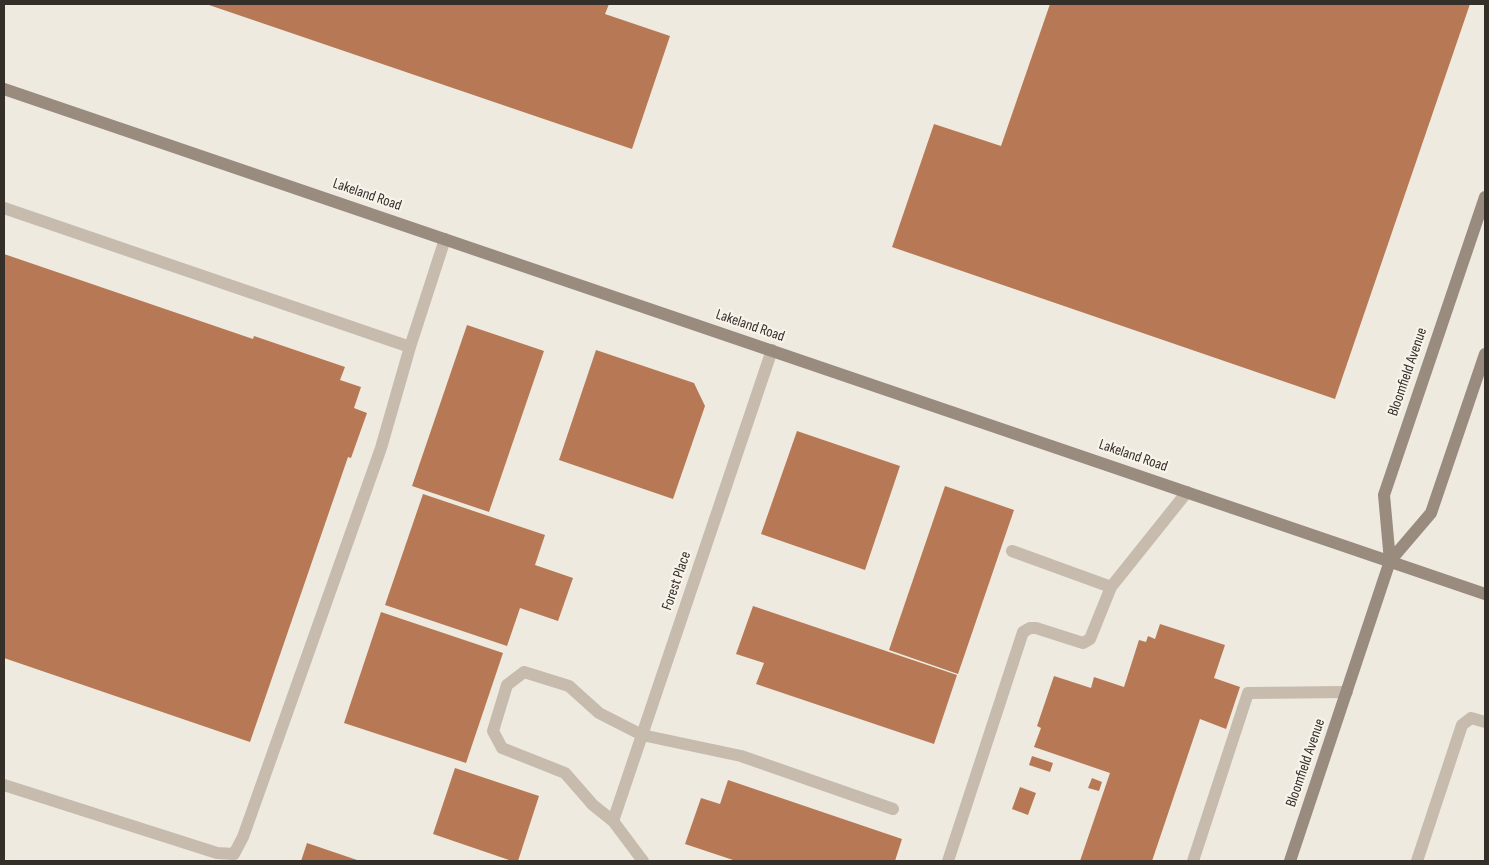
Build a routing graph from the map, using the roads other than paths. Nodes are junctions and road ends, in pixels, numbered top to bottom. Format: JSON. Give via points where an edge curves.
{"nodes":[{"id":1,"x":4,"y":88,"type":"edge"},
{"id":2,"x":1485,"y":197,"type":"edge"},
{"id":3,"x":4,"y":208,"type":"edge"},
{"id":4,"x":445,"y":239,"type":"junction"},
{"id":5,"x":410,"y":347,"type":"junction"},
{"id":6,"x":772,"y":350,"type":"junction"},
{"id":7,"x":1485,"y":354,"type":"edge"},
{"id":8,"x":1188,"y":492,"type":"junction"},
{"id":9,"x":1012,"y":551,"type":"dead end"},
{"id":10,"x":1390,"y":561,"type":"junction"},
{"id":11,"x":1111,"y":587,"type":"junction"},
{"id":12,"x":1485,"y":594,"type":"edge"},
{"id":13,"x":1347,"y":692,"type":"junction"},
{"id":14,"x":1485,"y":722,"type":"edge"},
{"id":15,"x":642,"y":735,"type":"junction"},
{"id":16,"x":4,"y":785,"type":"edge"},
{"id":17,"x":893,"y":809,"type":"dead end"},
{"id":18,"x":613,"y":822,"type":"junction"},
{"id":19,"x":643,"y":861,"type":"edge"},
{"id":20,"x":948,"y":861,"type":"edge"},
{"id":21,"x":1194,"y":861,"type":"edge"},
{"id":22,"x":1290,"y":861,"type":"edge"},
{"id":23,"x":1417,"y":861,"type":"edge"}],
"edges":[{"from":1,"to":4,"type":"street","name":"Lakeland Road"},
{"from":2,"to":10,"type":"street","name":"Bloomfield Avenue","via":[[1384,495]]},
{"from":3,"to":5,"type":"street"},
{"from":4,"to":5,"type":"street"},
{"from":4,"to":6,"type":"street","name":"Lakeland Road"},
{"from":5,"to":16,"type":"street","via":[[381,448],[234,854],[217,853]]},
{"from":6,"to":8,"type":"street","name":"Lakeland Road"},
{"from":6,"to":15,"type":"street","name":"Forest Place"},
{"from":7,"to":10,"type":"street","name":"Bloomfield Avenue","via":[[1430,513]]},
{"from":8,"to":10,"type":"street","name":"Lakeland Road"},
{"from":8,"to":11,"type":"street"},
{"from":9,"to":11,"type":"street"},
{"from":10,"to":12,"type":"street","name":"Lakeland Road"},
{"from":10,"to":13,"type":"street","name":"Bloomfield Avenue"},
{"from":11,"to":20,"type":"street","via":[[1094,633],[1083,643],[1036,628],[1023,632]]},
{"from":13,"to":21,"type":"street","via":[[1248,693]]},
{"from":13,"to":22,"type":"street","name":"Bloomfield Avenue"},
{"from":14,"to":23,"type":"street","via":[[1471,718],[1462,725]]},
{"from":15,"to":17,"type":"street","via":[[741,756]]},
{"from":15,"to":18,"type":"street","name":"Forest Place"},
{"from":15,"to":18,"type":"street","via":[[599,713],[569,686],[524,672],[507,685],[493,731],[502,748],[564,773]]},
{"from":18,"to":19,"type":"street"}]}
